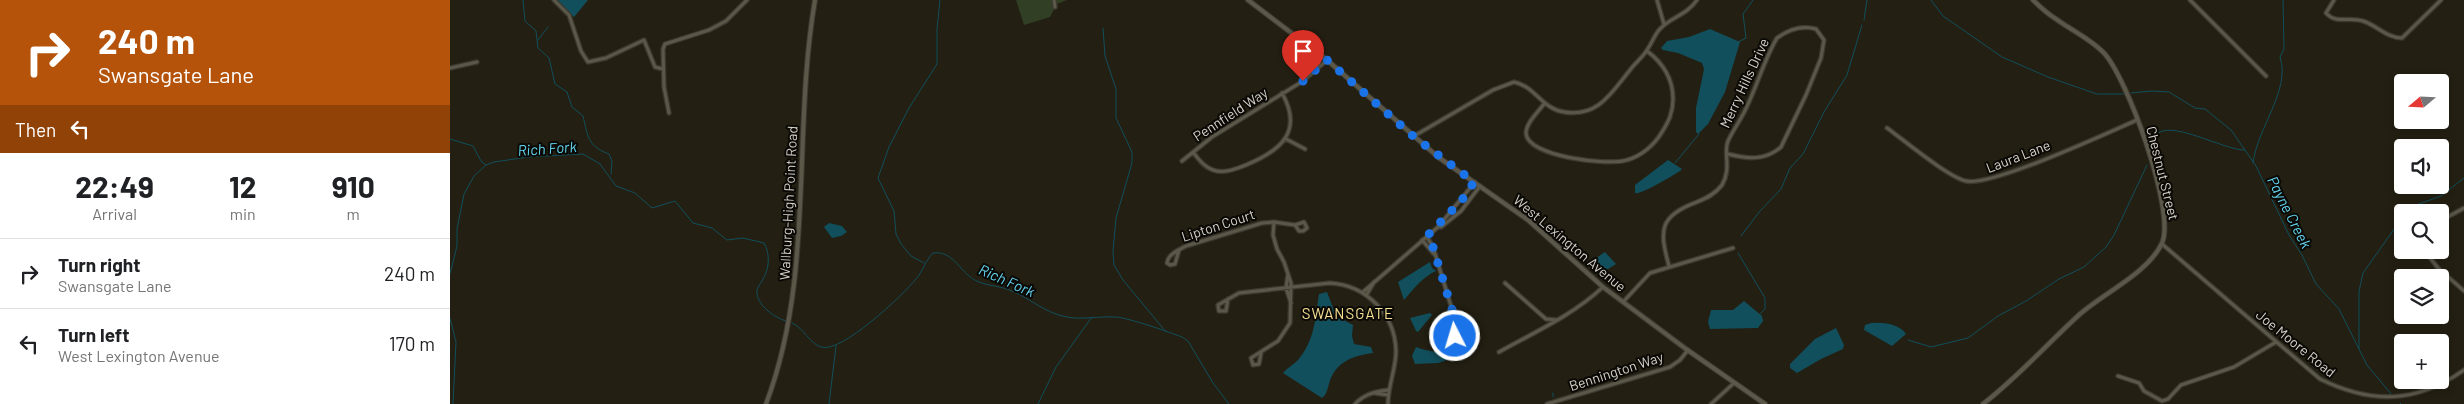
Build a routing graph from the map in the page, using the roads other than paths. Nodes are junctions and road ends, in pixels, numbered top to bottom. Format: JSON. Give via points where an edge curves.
{"nodes":[{"id":1,"x":554,"y":0,"type":"edge"},
{"id":2,"x":747,"y":0,"type":"edge"},
{"id":3,"x":815,"y":0,"type":"edge"},
{"id":4,"x":1054,"y":0,"type":"edge"},
{"id":5,"x":1248,"y":0,"type":"edge"},
{"id":6,"x":1658,"y":0,"type":"edge"},
{"id":7,"x":1698,"y":0,"type":"edge"},
{"id":8,"x":2033,"y":0,"type":"edge"},
{"id":9,"x":2190,"y":0,"type":"edge"},
{"id":10,"x":2334,"y":0,"type":"edge"},
{"id":11,"x":2441,"y":0,"type":"edge"},
{"id":12,"x":1056,"y":7,"type":"dead end"},
{"id":13,"x":1664,"y":24,"type":"junction"},
{"id":14,"x":1647,"y":51,"type":"junction"},
{"id":15,"x":1322,"y":56,"type":"junction"},
{"id":16,"x":1327,"y":60,"type":"junction"},
{"id":17,"x":477,"y":62,"type":"dead end"},
{"id":18,"x":450,"y":68,"type":"edge"},
{"id":19,"x":663,"y":69,"type":"junction"},
{"id":20,"x":1316,"y":69,"type":"junction"},
{"id":21,"x":2266,"y":76,"type":"dead end"},
{"id":22,"x":1282,"y":92,"type":"junction"},
{"id":23,"x":1544,"y":104,"type":"junction"},
{"id":24,"x":669,"y":113,"type":"dead end"},
{"id":25,"x":2137,"y":120,"type":"junction"},
{"id":26,"x":1887,"y":128,"type":"dead end"},
{"id":27,"x":1413,"y":136,"type":"junction"},
{"id":28,"x":1286,"y":139,"type":"junction"},
{"id":29,"x":1305,"y":149,"type":"dead end"},
{"id":30,"x":1192,"y":152,"type":"junction"},
{"id":31,"x":1728,"y":154,"type":"junction"},
{"id":32,"x":1182,"y":161,"type":"dead end"},
{"id":33,"x":1474,"y":182,"type":"junction"},
{"id":34,"x":1480,"y":186,"type":"junction"},
{"id":35,"x":2464,"y":208,"type":"edge"},
{"id":36,"x":2449,"y":216,"type":"edge"},
{"id":37,"x":1274,"y":222,"type":"junction"},
{"id":38,"x":1295,"y":225,"type":"dead end"},
{"id":39,"x":1438,"y":227,"type":"junction"},
{"id":40,"x":1427,"y":236,"type":"junction"},
{"id":41,"x":1422,"y":240,"type":"junction"},
{"id":42,"x":2162,"y":244,"type":"junction"},
{"id":43,"x":1733,"y":248,"type":"dead end"},
{"id":44,"x":1179,"y":250,"type":"junction"},
{"id":45,"x":1436,"y":257,"type":"junction"},
{"id":46,"x":2431,"y":259,"type":"edge"},
{"id":47,"x":1669,"y":266,"type":"junction"},
{"id":48,"x":1288,"y":274,"type":"junction"},
{"id":49,"x":1375,"y":281,"type":"junction"},
{"id":50,"x":1505,"y":283,"type":"dead end"},
{"id":51,"x":1603,"y":287,"type":"junction"},
{"id":52,"x":1286,"y":288,"type":"junction"},
{"id":53,"x":1291,"y":288,"type":"junction"},
{"id":54,"x":2464,"y":291,"type":"edge"},
{"id":55,"x":1363,"y":292,"type":"junction"},
{"id":56,"x":1367,"y":294,"type":"junction"},
{"id":57,"x":1228,"y":299,"type":"dead end"},
{"id":58,"x":1623,"y":302,"type":"junction"},
{"id":59,"x":1291,"y":304,"type":"junction"},
{"id":60,"x":1557,"y":320,"type":"junction"},
{"id":61,"x":1458,"y":329,"type":"dead end"},
{"id":62,"x":2276,"y":342,"type":"junction"},
{"id":63,"x":1688,"y":350,"type":"junction"},
{"id":64,"x":1499,"y":352,"type":"dead end"},
{"id":65,"x":1261,"y":353,"type":"dead end"},
{"id":66,"x":2464,"y":370,"type":"edge"},
{"id":67,"x":2118,"y":376,"type":"dead end"},
{"id":68,"x":1734,"y":383,"type":"junction"},
{"id":69,"x":1388,"y":390,"type":"junction"},
{"id":70,"x":1374,"y":393,"type":"junction"},
{"id":71,"x":1388,"y":395,"type":"junction"},
{"id":72,"x":1562,"y":399,"type":"junction"},
{"id":73,"x":766,"y":404,"type":"edge"},
{"id":74,"x":1354,"y":404,"type":"edge"},
{"id":75,"x":1388,"y":404,"type":"edge"},
{"id":76,"x":1547,"y":404,"type":"edge"},
{"id":77,"x":1564,"y":404,"type":"edge"},
{"id":78,"x":1711,"y":404,"type":"edge"},
{"id":79,"x":1765,"y":404,"type":"edge"},
{"id":80,"x":1983,"y":404,"type":"edge"}],
"edges":[{"from":1,"to":19,"type":"street","via":[[569,16],[588,62],[606,58],[644,40],[656,67]]},
{"from":2,"to":19,"type":"street","via":[[726,22],[665,44]]},
{"from":3,"to":73,"type":"street","name":"Wallburg-High Point Road","via":[[801,155],[794,293],[785,343]]},
{"from":4,"to":12,"type":"street"},
{"from":5,"to":15,"type":"street","name":"West Lexington Avenue"},
{"from":6,"to":13,"type":"street"},
{"from":7,"to":13,"type":"street","via":[[1682,16]]},
{"from":8,"to":25,"type":"street","name":"Chestnut Street","via":[[2102,51],[2121,78]]},
{"from":9,"to":21,"type":"street"},
{"from":10,"to":11,"type":"street","via":[[2326,13],[2336,20],[2364,21],[2395,38],[2402,38]]},
{"from":13,"to":14,"type":"street"},
{"from":14,"to":23,"type":"street","via":[[1600,106],[1577,113]]},
{"from":14,"to":23,"type":"street","via":[[1670,78],[1673,108],[1661,135],[1640,154],[1609,164],[1580,161],[1530,142],[1526,135],[1527,127]]},
{"from":15,"to":16,"type":"street","name":"West Lexington Avenue"},
{"from":15,"to":20,"type":"street","name":"Pennfield Way"},
{"from":16,"to":20,"type":"street","name":"Pennfield Way"},
{"from":16,"to":27,"type":"street","name":"West Lexington Avenue"},
{"from":17,"to":18,"type":"street"},
{"from":19,"to":24,"type":"street"},
{"from":20,"to":22,"type":"street","name":"Pennfield Way","via":[[1303,81]]},
{"from":22,"to":28,"type":"street","via":[[1289,111]]},
{"from":22,"to":30,"type":"street","name":"Pennfield Way"},
{"from":23,"to":27,"type":"street","via":[[1530,88],[1522,84],[1506,84]]},
{"from":25,"to":26,"type":"street","name":"Laura Lane","via":[[2003,175],[1976,182],[1956,177]]},
{"from":25,"to":42,"type":"street","name":"Chestnut Street","via":[[2164,213],[2166,229]]},
{"from":27,"to":33,"type":"street","name":"West Lexington Avenue"},
{"from":28,"to":29,"type":"street"},
{"from":28,"to":30,"type":"street","via":[[1266,157],[1230,170],[1212,170]]},
{"from":30,"to":32,"type":"street","name":"Pennfield Way"},
{"from":31,"to":31,"type":"street","name":"Merry Hills Drive","via":[[1728,142],[1749,103],[1776,38],[1796,29],[1816,29],[1824,40],[1821,58],[1781,147],[1764,158]]},
{"from":31,"to":47,"type":"street","name":"Merry Hills Drive","via":[[1726,176],[1715,193],[1682,207],[1665,224],[1662,236]]},
{"from":33,"to":34,"type":"street","name":"West Lexington Avenue"},
{"from":33,"to":39,"type":"street"},
{"from":34,"to":39,"type":"street","via":[[1461,211]]},
{"from":34,"to":51,"type":"street","name":"West Lexington Avenue","via":[[1528,220]]},
{"from":35,"to":36,"type":"street"},
{"from":37,"to":38,"type":"street","name":"Lipton Court"},
{"from":37,"to":44,"type":"street","name":"Lipton Court"},
{"from":37,"to":48,"type":"street","via":[[1275,242]]},
{"from":39,"to":40,"type":"street"},
{"from":40,"to":41,"type":"street"},
{"from":40,"to":45,"type":"street"},
{"from":41,"to":45,"type":"street"},
{"from":41,"to":49,"type":"street"},
{"from":42,"to":62,"type":"street","name":"Joe Moore Road"},
{"from":42,"to":80,"type":"street","via":[[2142,266],[2080,314]]},
{"from":43,"to":47,"type":"street"},
{"from":44,"to":44,"type":"street","name":"Lipton Court","via":[[1168,258],[1168,264],[1175,264]]},
{"from":45,"to":61,"type":"street"},
{"from":46,"to":54,"type":"street"},
{"from":47,"to":58,"type":"street","via":[[1650,273]]},
{"from":48,"to":52,"type":"street"},
{"from":48,"to":53,"type":"street"},
{"from":49,"to":55,"type":"street"},
{"from":49,"to":56,"type":"street"},
{"from":50,"to":60,"type":"street","via":[[1546,319]]},
{"from":51,"to":58,"type":"street","name":"West Lexington Avenue"},
{"from":51,"to":60,"type":"street","via":[[1587,302]]},
{"from":52,"to":53,"type":"street"},
{"from":52,"to":57,"type":"street","via":[[1239,293]]},
{"from":52,"to":59,"type":"street"},
{"from":53,"to":55,"type":"street","via":[[1343,284]]},
{"from":53,"to":59,"type":"street"},
{"from":55,"to":56,"type":"street"},
{"from":56,"to":69,"type":"street","via":[[1385,315],[1396,349]]},
{"from":58,"to":63,"type":"street","name":"West Lexington Avenue"},
{"from":59,"to":65,"type":"street","via":[[1290,323],[1285,334]]},
{"from":60,"to":64,"type":"street"},
{"from":62,"to":66,"type":"street","name":"Joe Moore Road","via":[[2336,389],[2372,399],[2420,395]]},
{"from":62,"to":67,"type":"street","via":[[2234,367],[2181,385],[2162,401],[2144,391],[2139,383]]},
{"from":63,"to":68,"type":"street","name":"West Lexington Avenue"},
{"from":63,"to":72,"type":"street","name":"Bennington Way","via":[[1670,366]]},
{"from":68,"to":78,"type":"street"},
{"from":68,"to":79,"type":"street","name":"West Lexington Avenue"},
{"from":69,"to":70,"type":"street"},
{"from":69,"to":71,"type":"street"},
{"from":70,"to":71,"type":"street"},
{"from":70,"to":74,"type":"street"},
{"from":71,"to":75,"type":"street"},
{"from":72,"to":76,"type":"street","name":"Bennington Way"},
{"from":72,"to":77,"type":"street"}]}
